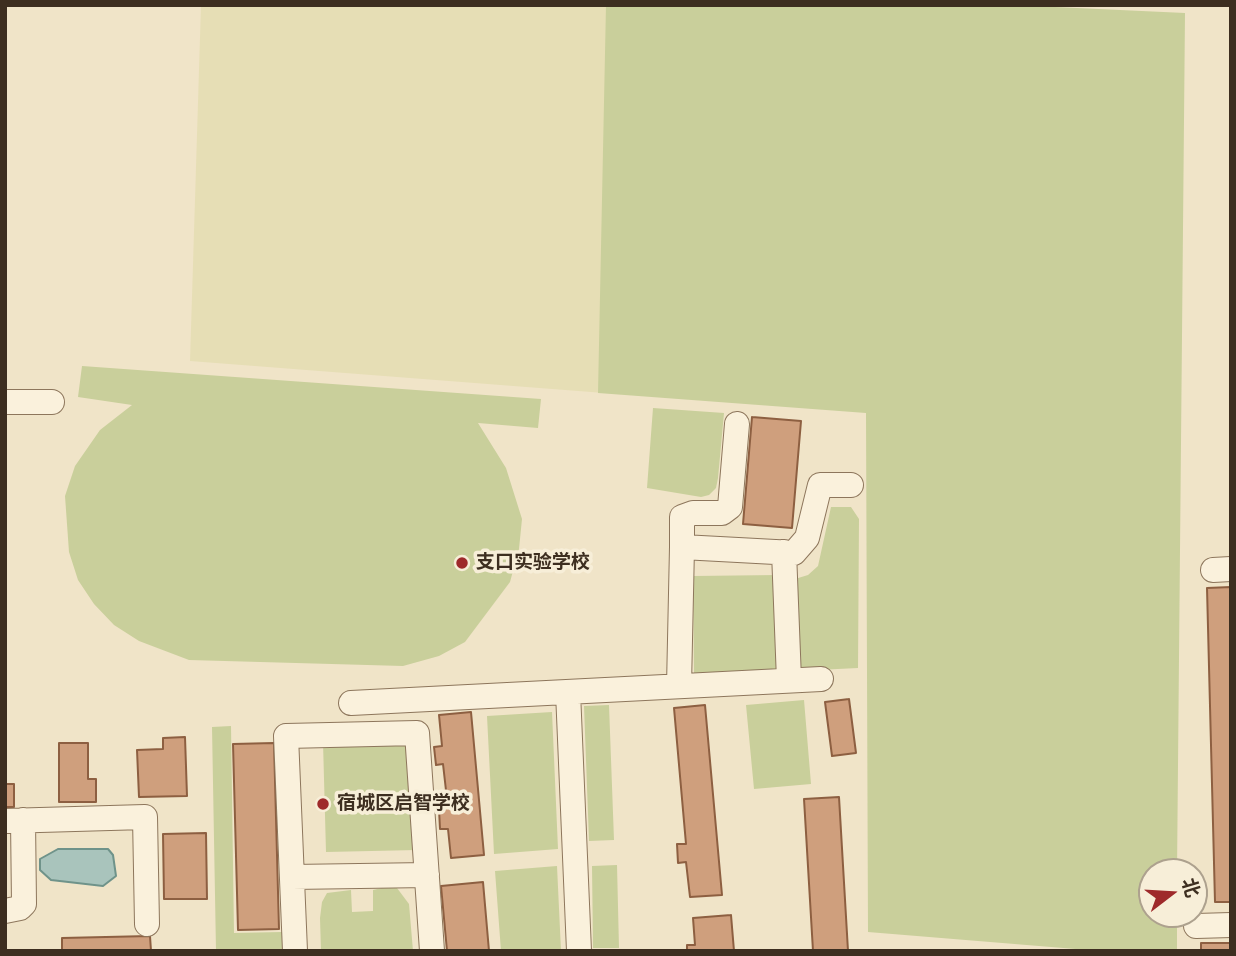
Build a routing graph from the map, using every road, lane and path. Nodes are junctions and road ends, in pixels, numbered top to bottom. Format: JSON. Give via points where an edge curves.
{"nodes":[{"id":1,"x":5,"y":402,"type":"edge"},
{"id":2,"x":52,"y":402,"type":"dead end"},
{"id":3,"x":737,"y":424,"type":"dead end"},
{"id":4,"x":851,"y":485,"type":"dead end"},
{"id":5,"x":682,"y":547,"type":"junction"},
{"id":6,"x":785,"y":552,"type":"junction"},
{"id":7,"x":821,"y":679,"type":"dead end"},
{"id":8,"x":789,"y":680,"type":"junction"},
{"id":9,"x":679,"y":686,"type":"junction"},
{"id":10,"x":568,"y":692,"type":"junction"},
{"id":11,"x":351,"y":704,"type":"dead end"},
{"id":12,"x":14,"y":821,"type":"edge"},
{"id":13,"x":427,"y":875,"type":"junction"},
{"id":14,"x":292,"y":877,"type":"junction"},
{"id":15,"x":5,"y":911,"type":"edge"},
{"id":16,"x":147,"y":924,"type":"dead end"},
{"id":17,"x":1231,"y":925,"type":"edge"},
{"id":18,"x":1208,"y":926,"type":"edge"},
{"id":19,"x":295,"y":951,"type":"edge"},
{"id":20,"x":432,"y":951,"type":"edge"},
{"id":21,"x":579,"y":951,"type":"edge"}],
"edges":[{"from":1,"to":2,"type":"lane"},
{"from":3,"to":5,"type":"lane","via":[[730,507],[722,513],[682,517]]},
{"from":4,"to":6,"type":"lane","via":[[820,485],[807,538],[794,552]]},
{"from":5,"to":6,"type":"lane"},
{"from":5,"to":9,"type":"lane"},
{"from":6,"to":8,"type":"lane"},
{"from":7,"to":8,"type":"lane"},
{"from":8,"to":9,"type":"lane"},
{"from":9,"to":10,"type":"lane"},
{"from":10,"to":11,"type":"lane"},
{"from":10,"to":21,"type":"lane"},
{"from":12,"to":15,"type":"lane","via":[[24,904]]},
{"from":12,"to":16,"type":"lane","via":[[145,817]]},
{"from":13,"to":14,"type":"lane"},
{"from":13,"to":14,"type":"lane","via":[[417,733],[286,736]]},
{"from":13,"to":20,"type":"lane"},
{"from":14,"to":19,"type":"lane"},
{"from":17,"to":18,"type":"lane"}]}
